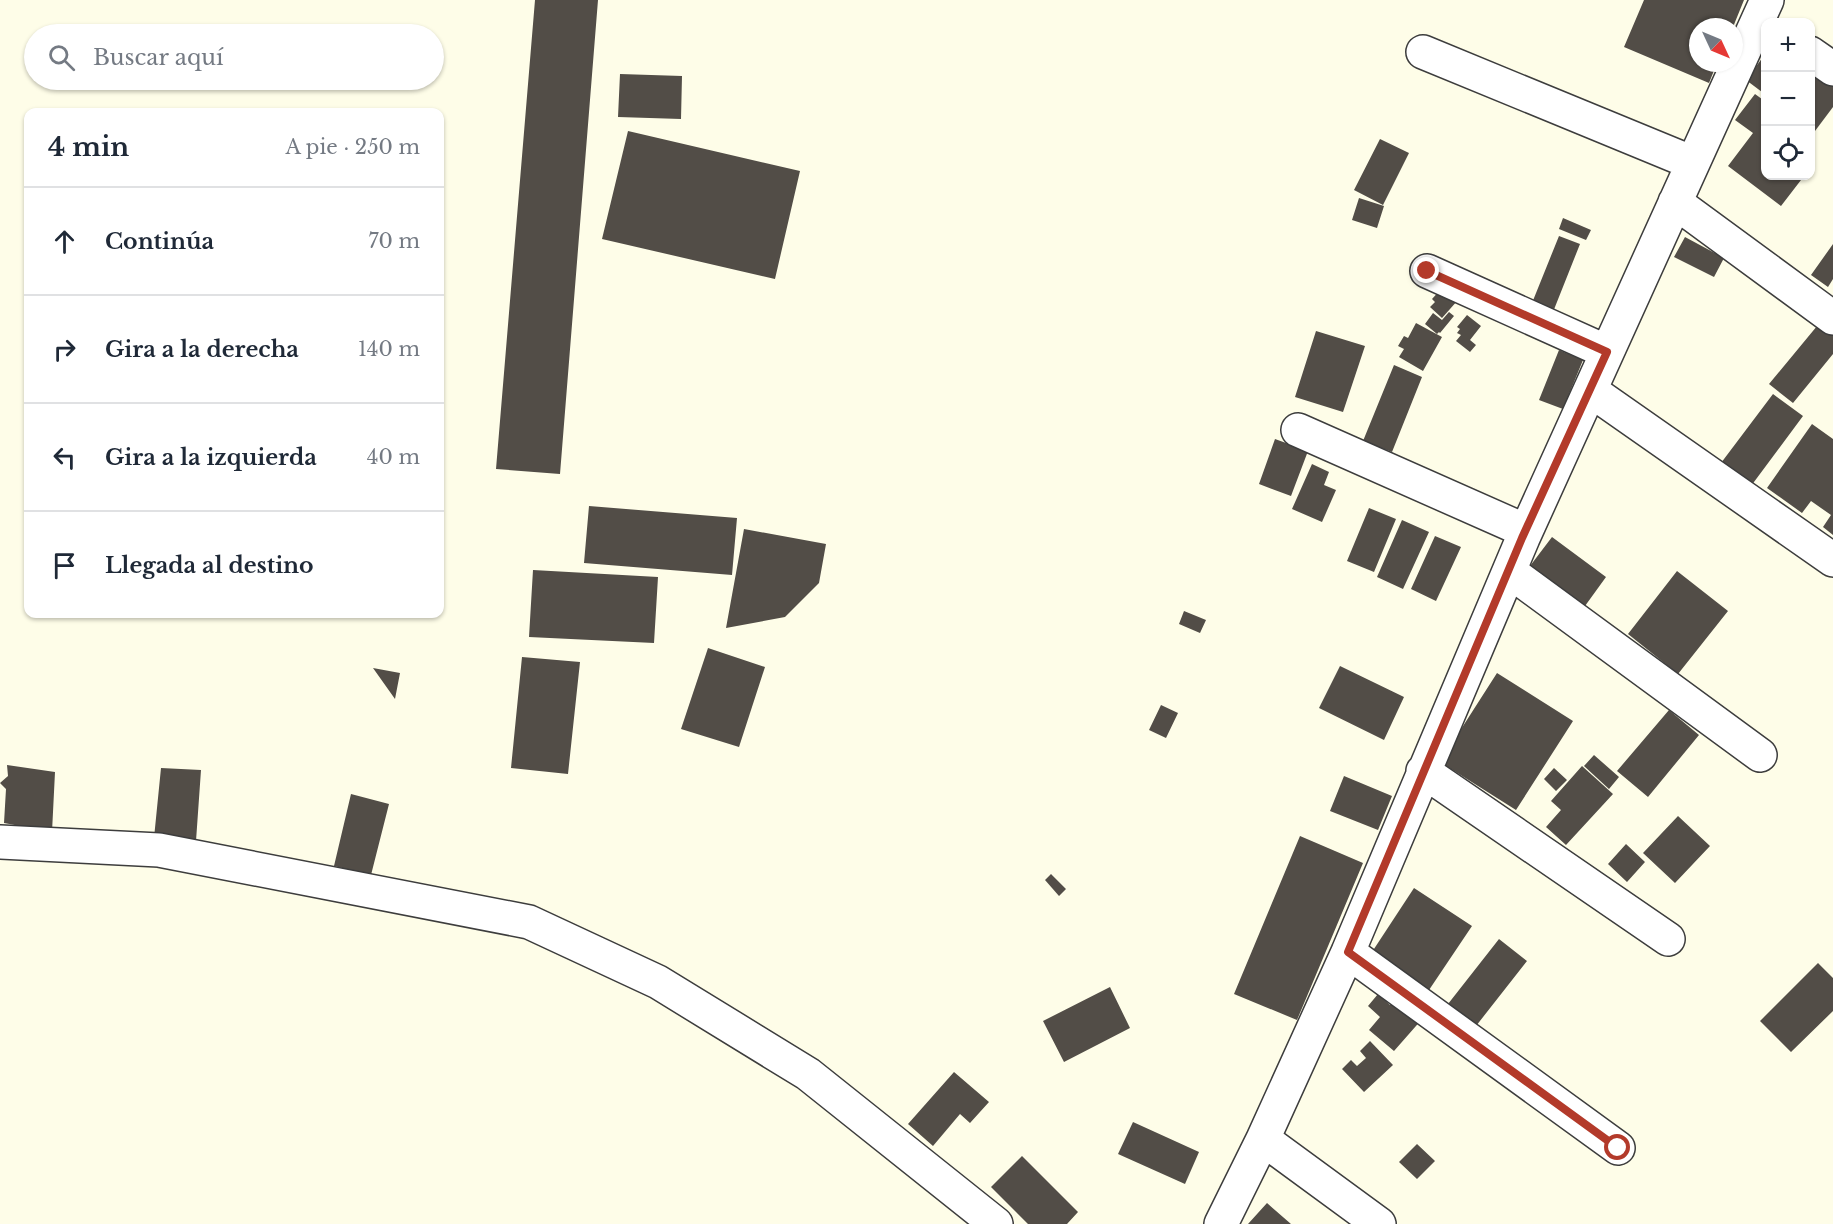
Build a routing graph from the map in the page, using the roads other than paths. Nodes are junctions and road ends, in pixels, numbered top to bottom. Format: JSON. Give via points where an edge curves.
{"nodes":[{"id":1,"x":1765,"y":13,"type":"edge"},
{"id":2,"x":1423,"y":51,"type":"dead end"},
{"id":3,"x":1815,"y":56,"type":"edge"},
{"id":4,"x":1833,"y":69,"type":"edge"},
{"id":5,"x":1693,"y":163,"type":"junction"},
{"id":6,"x":1676,"y":202,"type":"junction"},
{"id":7,"x":1427,"y":271,"type":"dead end"},
{"id":8,"x":1833,"y":318,"type":"edge"},
{"id":9,"x":1607,"y":352,"type":"junction"},
{"id":10,"x":1590,"y":390,"type":"junction"},
{"id":11,"x":1298,"y":430,"type":"dead end"},
{"id":12,"x":1526,"y":531,"type":"junction"},
{"id":13,"x":1833,"y":560,"type":"edge"},
{"id":14,"x":1509,"y":571,"type":"junction"},
{"id":15,"x":1760,"y":754,"type":"dead end"},
{"id":16,"x":1423,"y":771,"type":"junction"},
{"id":17,"x":0,"y":842,"type":"edge"},
{"id":18,"x":1668,"y":939,"type":"dead end"},
{"id":19,"x":1348,"y":952,"type":"junction"},
{"id":20,"x":1263,"y":1139,"type":"junction"},
{"id":21,"x":1618,"y":1148,"type":"dead end"},
{"id":22,"x":996,"y":1224,"type":"edge"},
{"id":23,"x":1221,"y":1224,"type":"edge"},
{"id":24,"x":1379,"y":1224,"type":"edge"}],
"edges":[{"from":1,"to":5,"type":"street"},
{"from":2,"to":5,"type":"street"},
{"from":3,"to":4,"type":"street"},
{"from":5,"to":6,"type":"street"},
{"from":6,"to":8,"type":"street"},
{"from":6,"to":9,"type":"street"},
{"from":7,"to":9,"type":"street"},
{"from":9,"to":10,"type":"street"},
{"from":10,"to":12,"type":"street"},
{"from":10,"to":13,"type":"street"},
{"from":11,"to":12,"type":"street"},
{"from":12,"to":14,"type":"street"},
{"from":14,"to":15,"type":"street"},
{"from":14,"to":16,"type":"street"},
{"from":16,"to":18,"type":"street"},
{"from":16,"to":19,"type":"street"},
{"from":17,"to":22,"type":"street","via":[[159,850],[529,922],[658,982],[808,1074]]},
{"from":19,"to":20,"type":"street"},
{"from":19,"to":21,"type":"street"},
{"from":20,"to":23,"type":"street"},
{"from":20,"to":24,"type":"street"}]}
